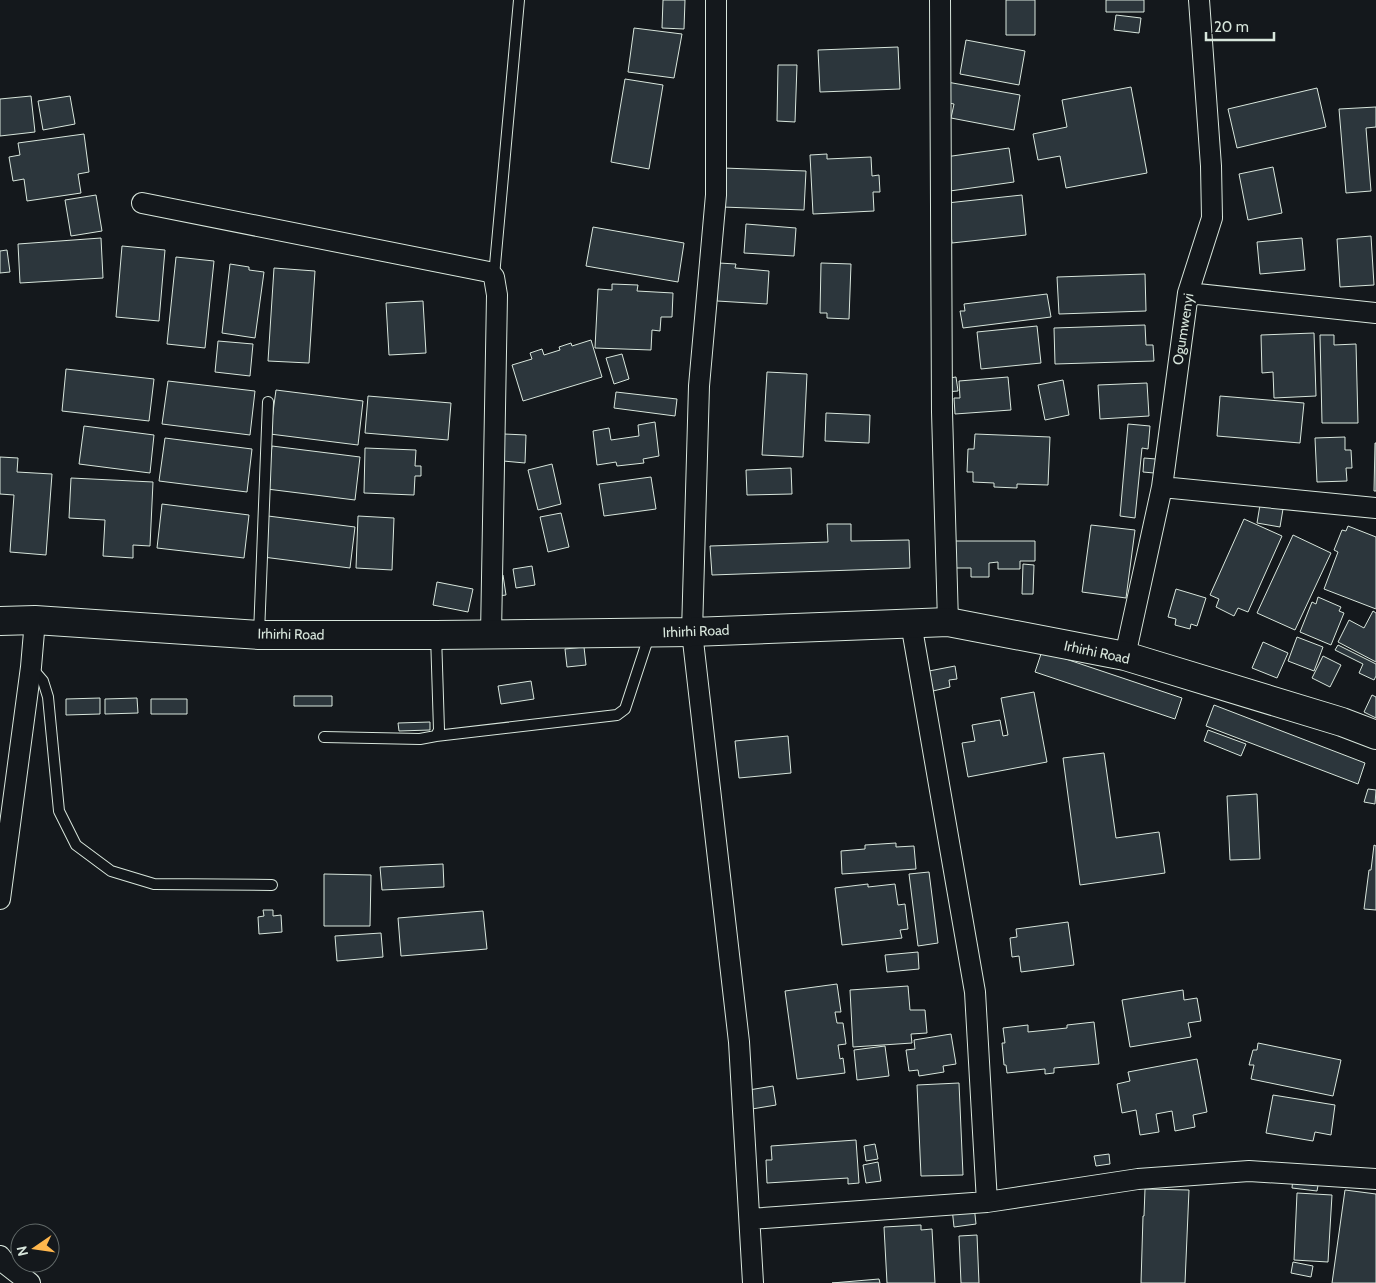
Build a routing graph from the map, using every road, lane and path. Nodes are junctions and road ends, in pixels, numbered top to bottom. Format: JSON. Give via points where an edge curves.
{"nodes":[{"id":1,"x":519,"y":0,"type":"edge"},
{"id":2,"x":716,"y":0,"type":"edge"},
{"id":3,"x":940,"y":0,"type":"edge"},
{"id":4,"x":1199,"y":0,"type":"edge"},
{"id":5,"x":142,"y":203,"type":"dead end"},
{"id":6,"x":494,"y":277,"type":"junction"},
{"id":7,"x":1188,"y":293,"type":"junction"},
{"id":8,"x":1376,"y":313,"type":"edge"},
{"id":9,"x":268,"y":402,"type":"dead end"},
{"id":10,"x":1162,"y":487,"type":"junction"},
{"id":11,"x":1376,"y":508,"type":"edge"},
{"id":12,"x":35,"y":620,"type":"junction"},
{"id":13,"x":0,"y":621,"type":"edge"},
{"id":14,"x":948,"y":622,"type":"junction"},
{"id":15,"x":911,"y":623,"type":"junction"},
{"id":16,"x":650,"y":632,"type":"junction"},
{"id":17,"x":692,"y":632,"type":"junction"},
{"id":18,"x":259,"y":635,"type":"junction"},
{"id":19,"x":436,"y":635,"type":"junction"},
{"id":20,"x":491,"y":635,"type":"junction"},
{"id":21,"x":1125,"y":656,"type":"junction"},
{"id":22,"x":31,"y":667,"type":"junction"},
{"id":23,"x":1376,"y":735,"type":"edge"},
{"id":24,"x":436,"y":736,"type":"junction"},
{"id":25,"x":324,"y":737,"type":"dead end"},
{"id":26,"x":272,"y":885,"type":"dead end"},
{"id":27,"x":0,"y":899,"type":"edge"},
{"id":28,"x":1376,"y":1179,"type":"edge"},
{"id":29,"x":987,"y":1202,"type":"junction"},
{"id":30,"x":750,"y":1219,"type":"junction"},
{"id":31,"x":0,"y":1256,"type":"edge"},
{"id":32,"x":30,"y":1283,"type":"edge"},
{"id":33,"x":753,"y":1283,"type":"edge"}],
"edges":[{"from":1,"to":6,"type":"lane"},
{"from":2,"to":17,"type":"street","via":[[716,195],[699,386]]},
{"from":3,"to":14,"type":"street","via":[[942,412]]},
{"from":4,"to":7,"type":"street","name":"Ogumwenyi","via":[[1212,218]]},
{"from":5,"to":6,"type":"street","via":[[489,272]]},
{"from":6,"to":20,"type":"street","via":[[497,295]]},
{"from":7,"to":8,"type":"street"},
{"from":7,"to":10,"type":"street","name":"Ogumwenyi"},
{"from":9,"to":18,"type":"lane"},
{"from":10,"to":11,"type":"street"},
{"from":10,"to":21,"type":"street","name":"Ogumwenyi"},
{"from":12,"to":13,"type":"street","name":"Irhirhi Road"},
{"from":12,"to":18,"type":"street","name":"Irhirhi Road"},
{"from":12,"to":22,"type":"street"},
{"from":14,"to":15,"type":"street","name":"Irhirhi Road"},
{"from":14,"to":21,"type":"street","name":"Irhirhi Road"},
{"from":15,"to":17,"type":"street","name":"Irhirhi Road"},
{"from":15,"to":29,"type":"street","via":[[975,992]]},
{"from":16,"to":17,"type":"street","name":"Irhirhi Road"},
{"from":16,"to":20,"type":"street","name":"Irhirhi Road"},
{"from":16,"to":24,"type":"lane","via":[[625,709],[617,715]]},
{"from":17,"to":30,"type":"street","via":[[740,1042]]},
{"from":18,"to":19,"type":"street","name":"Irhirhi Road"},
{"from":19,"to":20,"type":"street","name":"Irhirhi Road"},
{"from":19,"to":24,"type":"lane","via":[[439,730]]},
{"from":21,"to":23,"type":"street","name":"Irhirhi Road"},
{"from":22,"to":26,"type":"lane","via":[[43,681],[48,697],[59,811],[76,844],[111,871],[154,884]]},
{"from":22,"to":27,"type":"street"},
{"from":24,"to":25,"type":"lane","via":[[420,739]]},
{"from":28,"to":29,"type":"street","via":[[1249,1172],[1138,1179]]},
{"from":29,"to":30,"type":"street"},
{"from":30,"to":33,"type":"street"},
{"from":31,"to":32,"type":"street","via":[[6,1265]]}]}
